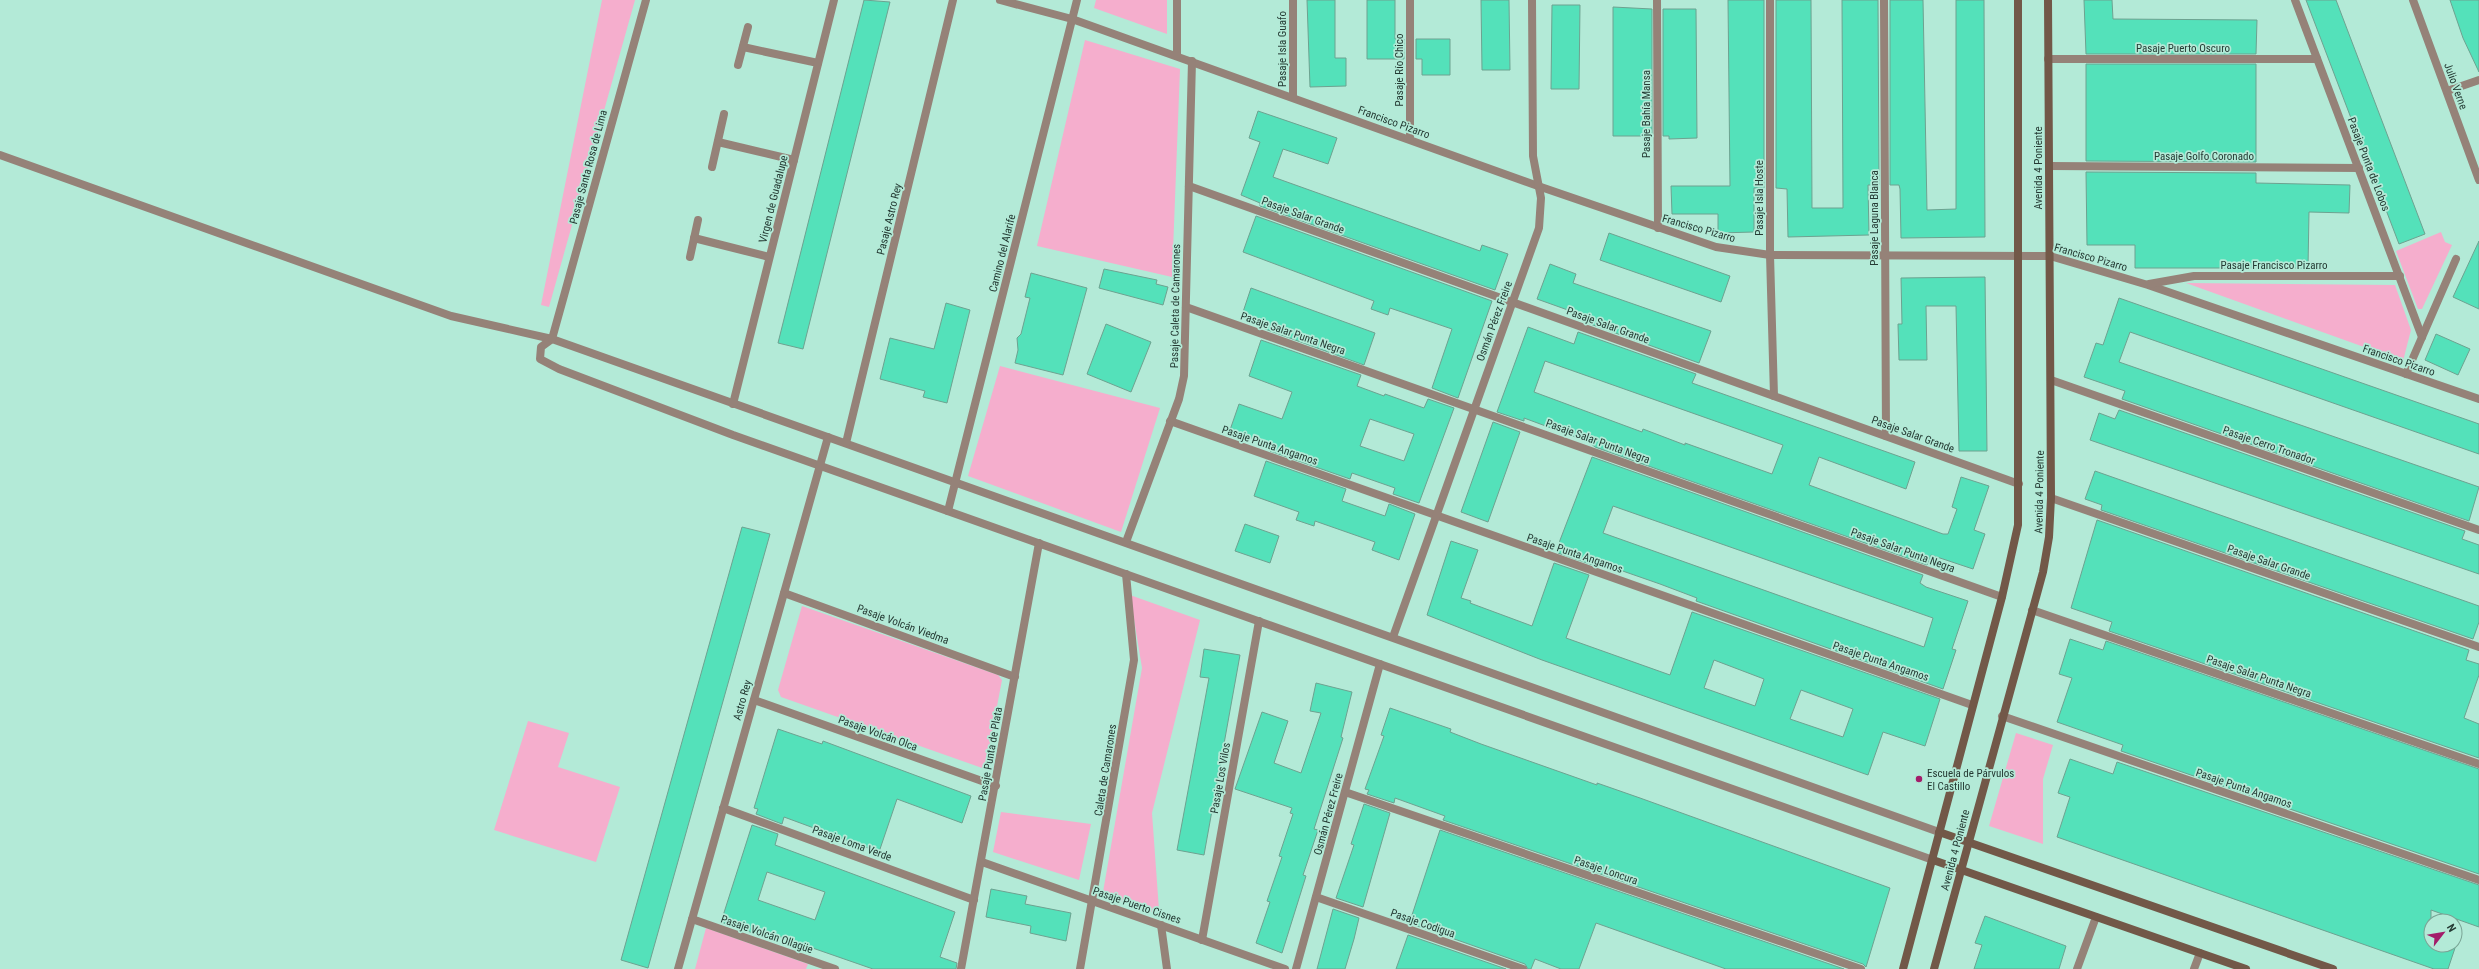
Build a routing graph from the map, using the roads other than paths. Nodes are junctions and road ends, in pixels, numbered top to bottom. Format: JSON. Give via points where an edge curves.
{"nodes":[{"id":1,"x":646,"y":0,"type":"edge"},
{"id":2,"x":834,"y":0,"type":"edge"},
{"id":3,"x":953,"y":0,"type":"edge"},
{"id":4,"x":1000,"y":0,"type":"edge"},
{"id":5,"x":1077,"y":0,"type":"edge"},
{"id":6,"x":1177,"y":0,"type":"edge"},
{"id":7,"x":1292,"y":0,"type":"edge"},
{"id":8,"x":1410,"y":0,"type":"edge"},
{"id":9,"x":1532,"y":0,"type":"edge"},
{"id":10,"x":1657,"y":0,"type":"edge"},
{"id":11,"x":1770,"y":0,"type":"edge"},
{"id":12,"x":1884,"y":0,"type":"edge"},
{"id":13,"x":2018,"y":0,"type":"edge"},
{"id":14,"x":2048,"y":0,"type":"edge"},
{"id":15,"x":2295,"y":0,"type":"edge"},
{"id":16,"x":2413,"y":0,"type":"edge"},
{"id":17,"x":1072,"y":19,"type":"junction"},
{"id":18,"x":748,"y":27,"type":"dead end"},
{"id":19,"x":742,"y":47,"type":"junction"},
{"id":20,"x":1177,"y":56,"type":"junction"},
{"id":21,"x":2317,"y":58,"type":"junction"},
{"id":22,"x":2048,"y":59,"type":"junction"},
{"id":23,"x":1192,"y":61,"type":"junction"},
{"id":24,"x":818,"y":63,"type":"junction"},
{"id":25,"x":738,"y":64,"type":"dead end"},
{"id":26,"x":2479,"y":80,"type":"edge"},
{"id":27,"x":2447,"y":91,"type":"junction"},
{"id":28,"x":1293,"y":97,"type":"junction"},
{"id":29,"x":724,"y":114,"type":"dead end"},
{"id":30,"x":1410,"y":139,"type":"junction"},
{"id":31,"x":718,"y":142,"type":"junction"},
{"id":32,"x":0,"y":155,"type":"edge"},
{"id":33,"x":794,"y":160,"type":"junction"},
{"id":34,"x":2049,"y":166,"type":"junction"},
{"id":35,"x":712,"y":167,"type":"dead end"},
{"id":36,"x":2358,"y":168,"type":"junction"},
{"id":37,"x":2479,"y":180,"type":"edge"},
{"id":38,"x":1189,"y":186,"type":"junction"},
{"id":39,"x":1538,"y":186,"type":"junction"},
{"id":40,"x":698,"y":220,"type":"dead end"},
{"id":41,"x":1658,"y":228,"type":"junction"},
{"id":42,"x":694,"y":238,"type":"junction"},
{"id":43,"x":1770,"y":255,"type":"junction"},
{"id":44,"x":1885,"y":255,"type":"junction"},
{"id":45,"x":2018,"y":255,"type":"junction"},
{"id":46,"x":2050,"y":256,"type":"junction"},
{"id":47,"x":690,"y":257,"type":"dead end"},
{"id":48,"x":770,"y":257,"type":"junction"},
{"id":49,"x":2456,"y":259,"type":"dead end"},
{"id":50,"x":2400,"y":276,"type":"junction"},
{"id":51,"x":2148,"y":285,"type":"junction"},
{"id":52,"x":1513,"y":303,"type":"junction"},
{"id":53,"x":1186,"y":307,"type":"junction"},
{"id":54,"x":2422,"y":336,"type":"junction"},
{"id":55,"x":552,"y":339,"type":"junction"},
{"id":56,"x":2406,"y":374,"type":"junction"},
{"id":57,"x":2051,"y":380,"type":"junction"},
{"id":58,"x":1774,"y":396,"type":"junction"},
{"id":59,"x":2479,"y":399,"type":"edge"},
{"id":60,"x":733,"y":404,"type":"junction"},
{"id":61,"x":1475,"y":409,"type":"junction"},
{"id":62,"x":1170,"y":422,"type":"junction"},
{"id":63,"x":1886,"y":436,"type":"junction"},
{"id":64,"x":828,"y":437,"type":"junction"},
{"id":65,"x":846,"y":443,"type":"junction"},
{"id":66,"x":820,"y":465,"type":"junction"},
{"id":67,"x":956,"y":482,"type":"junction"},
{"id":68,"x":2019,"y":484,"type":"junction"},
{"id":69,"x":2051,"y":498,"type":"junction"},
{"id":70,"x":948,"y":511,"type":"junction"},
{"id":71,"x":1436,"y":516,"type":"junction"},
{"id":72,"x":2479,"y":530,"type":"edge"},
{"id":73,"x":1126,"y":542,"type":"junction"},
{"id":74,"x":1039,"y":543,"type":"junction"},
{"id":75,"x":1126,"y":574,"type":"junction"},
{"id":76,"x":784,"y":593,"type":"junction"},
{"id":77,"x":2002,"y":597,"type":"junction"},
{"id":78,"x":2032,"y":610,"type":"junction"},
{"id":79,"x":1259,"y":621,"type":"junction"},
{"id":80,"x":1393,"y":637,"type":"junction"},
{"id":81,"x":2479,"y":647,"type":"edge"},
{"id":82,"x":1380,"y":664,"type":"junction"},
{"id":83,"x":1015,"y":677,"type":"junction"},
{"id":84,"x":754,"y":700,"type":"junction"},
{"id":85,"x":1972,"y":705,"type":"junction"},
{"id":86,"x":2002,"y":716,"type":"junction"},
{"id":87,"x":2479,"y":764,"type":"edge"},
{"id":88,"x":996,"y":786,"type":"junction"},
{"id":89,"x":1345,"y":792,"type":"junction"},
{"id":90,"x":723,"y":808,"type":"junction"},
{"id":91,"x":1939,"y":832,"type":"junction"},
{"id":92,"x":1968,"y":842,"type":"junction"},
{"id":93,"x":1933,"y":860,"type":"junction"},
{"id":94,"x":982,"y":862,"type":"junction"},
{"id":95,"x":1961,"y":870,"type":"junction"},
{"id":96,"x":2479,"y":880,"type":"edge"},
{"id":97,"x":1316,"y":897,"type":"junction"},
{"id":98,"x":974,"y":900,"type":"junction"},
{"id":99,"x":1093,"y":902,"type":"junction"},
{"id":100,"x":2096,"y":917,"type":"junction"},
{"id":101,"x":692,"y":919,"type":"junction"},
{"id":102,"x":1161,"y":925,"type":"junction"},
{"id":103,"x":1202,"y":940,"type":"junction"},
{"id":104,"x":2200,"y":953,"type":"junction"},
{"id":105,"x":678,"y":969,"type":"edge"},
{"id":106,"x":835,"y":969,"type":"edge"},
{"id":107,"x":961,"y":969,"type":"edge"},
{"id":108,"x":1080,"y":969,"type":"edge"},
{"id":109,"x":1167,"y":969,"type":"edge"},
{"id":110,"x":1285,"y":969,"type":"edge"},
{"id":111,"x":1296,"y":969,"type":"edge"},
{"id":112,"x":1523,"y":969,"type":"edge"},
{"id":113,"x":1860,"y":969,"type":"edge"},
{"id":114,"x":1903,"y":969,"type":"edge"},
{"id":115,"x":1934,"y":969,"type":"edge"},
{"id":116,"x":2077,"y":969,"type":"edge"},
{"id":117,"x":2194,"y":969,"type":"edge"},
{"id":118,"x":2246,"y":969,"type":"edge"},
{"id":119,"x":2333,"y":969,"type":"edge"}],
"edges":[{"from":1,"to":55,"type":"street","name":"Pasaje Santa Rosa de Lima"},
{"from":2,"to":24,"type":"street","name":"Virgen de Guadalupe"},
{"from":3,"to":65,"type":"street","name":"Pasaje Astro Rey"},
{"from":4,"to":17,"type":"street","name":"Francisco Pizarro"},
{"from":5,"to":17,"type":"street","name":"Camino del Alarife"},
{"from":6,"to":20,"type":"street"},
{"from":7,"to":28,"type":"street","name":"Pasaje Isla Guafo"},
{"from":8,"to":30,"type":"street","name":"Pasaje Río Chico"},
{"from":9,"to":39,"type":"street","name":"Osmán Pérez Freire","via":[[1532,156]]},
{"from":10,"to":41,"type":"street","name":"Pasaje Bahía Mansa"},
{"from":11,"to":43,"type":"street","name":"Pasaje Isla Hoste"},
{"from":12,"to":44,"type":"street","name":"Pasaje Laguna Blanca"},
{"from":13,"to":45,"type":"street","name":"Avenida 4 Poniente"},
{"from":14,"to":22,"type":"street","name":"Avenida 4 Poniente"},
{"from":15,"to":21,"type":"street","name":"Pasaje Punta de Lobos"},
{"from":16,"to":27,"type":"street","name":"Julio Verne"},
{"from":17,"to":20,"type":"street","name":"Francisco Pizarro"},
{"from":17,"to":67,"type":"street","name":"Camino del Alarife"},
{"from":18,"to":19,"type":"street"},
{"from":19,"to":24,"type":"street"},
{"from":19,"to":25,"type":"street"},
{"from":20,"to":23,"type":"street","name":"Francisco Pizarro"},
{"from":21,"to":22,"type":"street","name":"Pasaje Puerto Oscuro"},
{"from":21,"to":36,"type":"street","name":"Pasaje Punta de Lobos"},
{"from":22,"to":34,"type":"street","name":"Avenida 4 Poniente"},
{"from":23,"to":28,"type":"street","name":"Francisco Pizarro"},
{"from":23,"to":38,"type":"street","name":"Pasaje Caleta de Camarones"},
{"from":24,"to":33,"type":"street","name":"Virgen de Guadalupe"},
{"from":26,"to":27,"type":"street"},
{"from":27,"to":37,"type":"street","name":"Julio Verne"},
{"from":28,"to":30,"type":"street","name":"Francisco Pizarro"},
{"from":29,"to":31,"type":"street"},
{"from":30,"to":39,"type":"street","name":"Francisco Pizarro"},
{"from":31,"to":33,"type":"street"},
{"from":31,"to":35,"type":"street"},
{"from":32,"to":55,"type":"street","via":[[451,316]]},
{"from":33,"to":48,"type":"street","name":"Virgen de Guadalupe"},
{"from":34,"to":36,"type":"street","name":"Pasaje Golfo Coronado"},
{"from":34,"to":46,"type":"street","name":"Avenida 4 Poniente"},
{"from":36,"to":50,"type":"street","name":"Pasaje Punta de Lobos"},
{"from":38,"to":52,"type":"street","name":"Pasaje Salar Grande"},
{"from":38,"to":53,"type":"street","name":"Pasaje Caleta de Camarones"},
{"from":39,"to":41,"type":"street","name":"Francisco Pizarro"},
{"from":39,"to":52,"type":"street","name":"Osmán Pérez Freire","via":[[1542,210],[1539,228]]},
{"from":40,"to":42,"type":"street"},
{"from":41,"to":43,"type":"street","name":"Francisco Pizarro","via":[[1716,247]]},
{"from":42,"to":47,"type":"street"},
{"from":42,"to":48,"type":"street"},
{"from":43,"to":44,"type":"street","name":"Francisco Pizarro"},
{"from":43,"to":58,"type":"street","name":"Pasaje Isla Hoste"},
{"from":44,"to":45,"type":"street","name":"Francisco Pizarro"},
{"from":44,"to":63,"type":"street","name":"Pasaje Laguna Blanca"},
{"from":45,"to":46,"type":"street","name":"Francisco Pizarro"},
{"from":45,"to":68,"type":"street","name":"Avenida 4 Poniente"},
{"from":46,"to":51,"type":"street","name":"Francisco Pizarro"},
{"from":46,"to":57,"type":"street","name":"Avenida 4 Poniente"},
{"from":48,"to":60,"type":"street","name":"Virgen de Guadalupe"},
{"from":49,"to":54,"type":"street"},
{"from":50,"to":51,"type":"street","name":"Pasaje Francisco Pizarro","via":[[2194,276]]},
{"from":50,"to":54,"type":"street","name":"Pasaje Punta de Lobos"},
{"from":51,"to":56,"type":"street","name":"Francisco Pizarro"},
{"from":52,"to":58,"type":"street","name":"Pasaje Salar Grande"},
{"from":52,"to":61,"type":"street","name":"Osmán Pérez Freire"},
{"from":53,"to":61,"type":"street","name":"Pasaje Salar Punta Negra"},
{"from":53,"to":62,"type":"street","name":"Pasaje Caleta de Camarones","via":[[1184,376]]},
{"from":54,"to":56,"type":"street"},
{"from":55,"to":60,"type":"street"},
{"from":55,"to":66,"type":"street","via":[[541,347],[540,359],[559,369]]},
{"from":56,"to":59,"type":"street","name":"Francisco Pizarro"},
{"from":57,"to":69,"type":"street","name":"Avenida 4 Poniente"},
{"from":57,"to":72,"type":"street","name":"Pasaje Cerro Tronador"},
{"from":58,"to":63,"type":"street","name":"Pasaje Salar Grande"},
{"from":60,"to":64,"type":"street"},
{"from":61,"to":71,"type":"street","name":"Osmán Pérez Freire"},
{"from":61,"to":77,"type":"street","name":"Pasaje Salar Punta Negra"},
{"from":62,"to":71,"type":"street","name":"Pasaje Punta Angamos"},
{"from":62,"to":73,"type":"street","name":"Pasaje Caleta de Camarones"},
{"from":63,"to":68,"type":"street","name":"Pasaje Salar Grande"},
{"from":64,"to":65,"type":"street"},
{"from":64,"to":66,"type":"street","name":"Astro Rey"},
{"from":65,"to":67,"type":"street"},
{"from":66,"to":70,"type":"street"},
{"from":66,"to":76,"type":"street","name":"Astro Rey"},
{"from":67,"to":70,"type":"street","name":"Camino del Alarife"},
{"from":67,"to":73,"type":"street"},
{"from":68,"to":77,"type":"street","name":"Avenida 4 Poniente","via":[[2018,525]]},
{"from":69,"to":78,"type":"street","name":"Avenida 4 Poniente","via":[[2046,555]]},
{"from":69,"to":81,"type":"street","name":"Pasaje Salar Grande"},
{"from":70,"to":74,"type":"street"},
{"from":71,"to":80,"type":"street","name":"Osmán Pérez Freire"},
{"from":71,"to":85,"type":"street","name":"Pasaje Punta Angamos"},
{"from":73,"to":80,"type":"street"},
{"from":74,"to":75,"type":"street"},
{"from":74,"to":83,"type":"street","name":"Pasaje Punta de Plata"},
{"from":75,"to":79,"type":"street"},
{"from":75,"to":99,"type":"street","name":"Caleta de Camarones","via":[[1134,660]]},
{"from":76,"to":83,"type":"street","name":"Pasaje Volcán Viedma"},
{"from":76,"to":84,"type":"street","name":"Astro Rey"},
{"from":77,"to":85,"type":"street","name":"Avenida 4 Poniente"},
{"from":78,"to":86,"type":"street","name":"Avenida 4 Poniente"},
{"from":78,"to":87,"type":"street","name":"Pasaje Salar Punta Negra"},
{"from":79,"to":82,"type":"street"},
{"from":79,"to":103,"type":"street","name":"Pasaje Los Vilos"},
{"from":80,"to":91,"type":"street"},
{"from":82,"to":89,"type":"street","name":"Osmán Pérez Freire"},
{"from":82,"to":93,"type":"street"},
{"from":83,"to":88,"type":"street","name":"Pasaje Punta de Plata"},
{"from":84,"to":88,"type":"street","name":"Pasaje Volcán Olca"},
{"from":84,"to":90,"type":"street","name":"Astro Rey"},
{"from":85,"to":91,"type":"street","name":"Avenida 4 Poniente"},
{"from":86,"to":92,"type":"street","name":"Avenida 4 Poniente"},
{"from":86,"to":96,"type":"street","name":"Pasaje Punta Angamos"},
{"from":88,"to":94,"type":"street","name":"Pasaje Punta de Plata"},
{"from":89,"to":97,"type":"street","name":"Osmán Pérez Freire"},
{"from":89,"to":113,"type":"street","name":"Pasaje Loncura"},
{"from":90,"to":98,"type":"street","name":"Pasaje Loma Verde"},
{"from":90,"to":101,"type":"street","name":"Astro Rey"},
{"from":91,"to":92,"type":"street"},
{"from":91,"to":93,"type":"street","name":"Avenida 4 Poniente"},
{"from":92,"to":95,"type":"street","name":"Avenida 4 Poniente"},
{"from":92,"to":119,"type":"street"},
{"from":93,"to":95,"type":"street"},
{"from":93,"to":114,"type":"street","name":"Avenida 4 Poniente"},
{"from":94,"to":98,"type":"street","name":"Pasaje Punta de Plata"},
{"from":94,"to":99,"type":"street","name":"Pasaje Puerto Cisnes"},
{"from":95,"to":100,"type":"street"},
{"from":95,"to":115,"type":"street","name":"Avenida 4 Poniente"},
{"from":97,"to":111,"type":"street","name":"Osmán Pérez Freire"},
{"from":97,"to":112,"type":"street","name":"Pasaje Codigua"},
{"from":98,"to":107,"type":"street","name":"Pasaje Punta de Plata"},
{"from":99,"to":102,"type":"street","name":"Pasaje Puerto Cisnes"},
{"from":99,"to":108,"type":"street","name":"Caleta de Camarones"},
{"from":100,"to":104,"type":"street"},
{"from":100,"to":116,"type":"street"},
{"from":101,"to":105,"type":"street","name":"Astro Rey"},
{"from":101,"to":106,"type":"street","name":"Pasaje Volcán Ollagüe"},
{"from":102,"to":103,"type":"street","name":"Pasaje Puerto Cisnes"},
{"from":102,"to":109,"type":"street"},
{"from":103,"to":110,"type":"street","name":"Pasaje Puerto Cisnes"},
{"from":104,"to":117,"type":"street"},
{"from":104,"to":118,"type":"street"}]}
